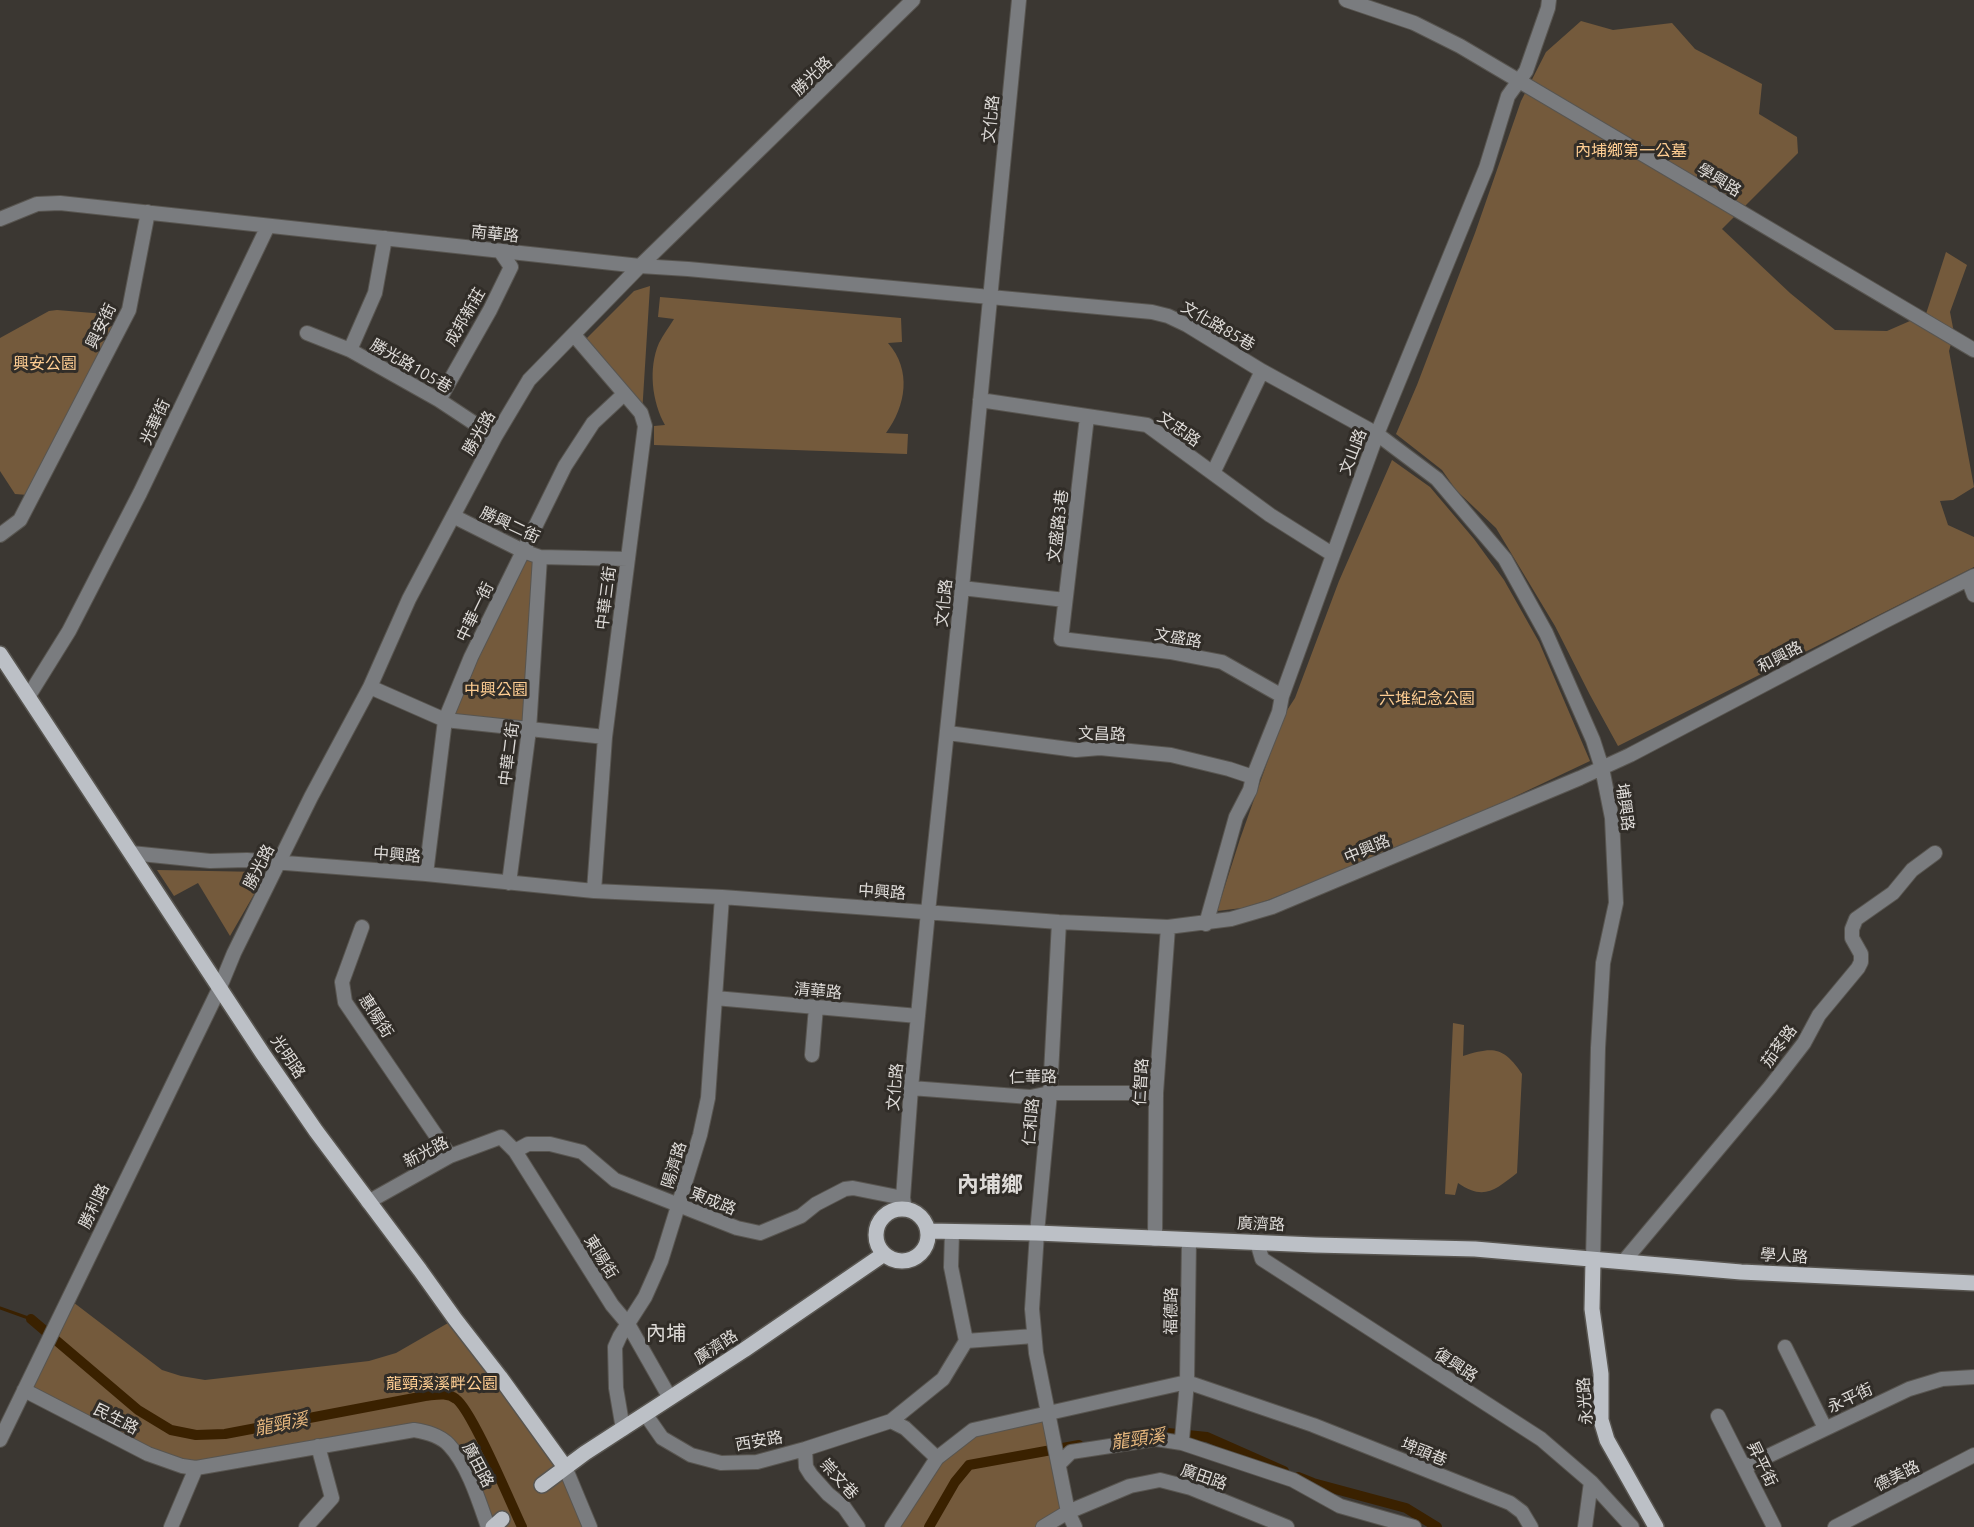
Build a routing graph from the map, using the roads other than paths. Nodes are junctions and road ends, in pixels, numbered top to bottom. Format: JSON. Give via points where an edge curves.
{"nodes":[{"id":1,"x":913,"y":0,"type":"edge"},
{"id":2,"x":1019,"y":0,"type":"edge"},
{"id":3,"x":1346,"y":0,"type":"edge"},
{"id":4,"x":1549,"y":0,"type":"edge"},
{"id":5,"x":1519,"y":80,"type":"junction"},
{"id":6,"x":148,"y":212,"type":"junction"},
{"id":7,"x":0,"y":219,"type":"edge"},
{"id":8,"x":268,"y":225,"type":"junction"},
{"id":9,"x":385,"y":238,"type":"junction"},
{"id":10,"x":500,"y":251,"type":"junction"},
{"id":11,"x":640,"y":266,"type":"junction"},
{"id":12,"x":989,"y":298,"type":"junction"},
{"id":13,"x":307,"y":333,"type":"dead end"},
{"id":14,"x":574,"y":335,"type":"junction"},
{"id":15,"x":350,"y":350,"type":"junction"},
{"id":16,"x":1974,"y":350,"type":"edge"},
{"id":17,"x":1262,"y":371,"type":"junction"},
{"id":18,"x":624,"y":394,"type":"junction"},
{"id":19,"x":439,"y":399,"type":"junction"},
{"id":20,"x":980,"y":400,"type":"junction"},
{"id":21,"x":1087,"y":417,"type":"junction"},
{"id":22,"x":1377,"y":434,"type":"junction"},
{"id":23,"x":495,"y":436,"type":"junction"},
{"id":24,"x":1213,"y":473,"type":"junction"},
{"id":25,"x":453,"y":516,"type":"junction"},
{"id":26,"x":0,"y":535,"type":"edge"},
{"id":27,"x":523,"y":551,"type":"junction"},
{"id":28,"x":1332,"y":554,"type":"junction"},
{"id":29,"x":540,"y":557,"type":"junction"},
{"id":30,"x":628,"y":559,"type":"junction"},
{"id":31,"x":1971,"y":578,"type":"edge"},
{"id":32,"x":962,"y":588,"type":"junction"},
{"id":33,"x":1974,"y":595,"type":"edge"},
{"id":34,"x":1065,"y":600,"type":"junction"},
{"id":35,"x":1061,"y":639,"type":"joint"},
{"id":36,"x":0,"y":654,"type":"edge"},
{"id":37,"x":370,"y":687,"type":"junction"},
{"id":38,"x":1282,"y":696,"type":"junction"},
{"id":39,"x":28,"y":697,"type":"junction"},
{"id":40,"x":445,"y":720,"type":"junction"},
{"id":41,"x":530,"y":730,"type":"junction"},
{"id":42,"x":948,"y":733,"type":"junction"},
{"id":43,"x":605,"y":737,"type":"junction"},
{"id":44,"x":1602,"y":768,"type":"junction"},
{"id":45,"x":1252,"y":777,"type":"junction"},
{"id":46,"x":130,"y":853,"type":"junction"},
{"id":47,"x":1935,"y":853,"type":"dead end"},
{"id":48,"x":280,"y":863,"type":"junction"},
{"id":49,"x":426,"y":874,"type":"junction"},
{"id":50,"x":509,"y":883,"type":"junction"},
{"id":51,"x":594,"y":891,"type":"junction"},
{"id":52,"x":722,"y":897,"type":"junction"},
{"id":53,"x":928,"y":912,"type":"junction"},
{"id":54,"x":1059,"y":922,"type":"junction"},
{"id":55,"x":1206,"y":924,"type":"junction"},
{"id":56,"x":362,"y":927,"type":"dead end"},
{"id":57,"x":1168,"y":927,"type":"junction"},
{"id":58,"x":220,"y":987,"type":"junction"},
{"id":59,"x":715,"y":998,"type":"junction"},
{"id":60,"x":816,"y":1007,"type":"junction"},
{"id":61,"x":918,"y":1016,"type":"junction"},
{"id":62,"x":812,"y":1055,"type":"dead end"},
{"id":63,"x":911,"y":1088,"type":"junction"},
{"id":64,"x":1050,"y":1093,"type":"junction"},
{"id":65,"x":1156,"y":1093,"type":"junction"},
{"id":66,"x":501,"y":1137,"type":"joint"},
{"id":67,"x":515,"y":1151,"type":"junction"},
{"id":68,"x":450,"y":1156,"type":"junction"},
{"id":69,"x":368,"y":1202,"type":"junction"},
{"id":70,"x":904,"y":1204,"type":"junction"},
{"id":71,"x":679,"y":1206,"type":"junction"},
{"id":72,"x":928,"y":1231,"type":"junction"},
{"id":73,"x":952,"y":1232,"type":"junction"},
{"id":74,"x":1037,"y":1233,"type":"junction"},
{"id":75,"x":1155,"y":1239,"type":"junction"},
{"id":76,"x":1189,"y":1240,"type":"junction"},
{"id":77,"x":1257,"y":1242,"type":"junction"},
{"id":78,"x":884,"y":1254,"type":"junction"},
{"id":79,"x":1593,"y":1260,"type":"junction"},
{"id":80,"x":1624,"y":1261,"type":"junction"},
{"id":81,"x":1974,"y":1283,"type":"edge"},
{"id":82,"x":628,"y":1324,"type":"junction"},
{"id":83,"x":1034,"y":1336,"type":"junction"},
{"id":84,"x":966,"y":1341,"type":"junction"},
{"id":85,"x":1785,"y":1347,"type":"dead end"},
{"id":86,"x":1974,"y":1377,"type":"edge"},
{"id":87,"x":1187,"y":1382,"type":"junction"},
{"id":88,"x":24,"y":1390,"type":"junction"},
{"id":89,"x":670,"y":1398,"type":"junction"},
{"id":90,"x":1049,"y":1414,"type":"junction"},
{"id":91,"x":646,"y":1415,"type":"junction"},
{"id":92,"x":1718,"y":1416,"type":"dead end"},
{"id":93,"x":891,"y":1420,"type":"junction"},
{"id":94,"x":1825,"y":1428,"type":"junction"},
{"id":95,"x":623,"y":1429,"type":"junction"},
{"id":96,"x":1183,"y":1433,"type":"dead end"},
{"id":97,"x":0,"y":1440,"type":"edge"},
{"id":98,"x":318,"y":1446,"type":"junction"},
{"id":99,"x":805,"y":1449,"type":"junction"},
{"id":100,"x":1974,"y":1455,"type":"edge"},
{"id":101,"x":937,"y":1458,"type":"junction"},
{"id":102,"x":1058,"y":1463,"type":"junction"},
{"id":103,"x":565,"y":1467,"type":"junction"},
{"id":104,"x":1745,"y":1467,"type":"junction"},
{"id":105,"x":196,"y":1468,"type":"junction"},
{"id":106,"x":1591,"y":1482,"type":"junction"},
{"id":107,"x":542,"y":1485,"type":"dead end"},
{"id":108,"x":1068,"y":1512,"type":"junction"},
{"id":109,"x":171,"y":1527,"type":"edge"},
{"id":110,"x":306,"y":1527,"type":"edge"},
{"id":111,"x":488,"y":1527,"type":"edge"},
{"id":112,"x":590,"y":1527,"type":"edge"},
{"id":113,"x":858,"y":1527,"type":"edge"},
{"id":114,"x":892,"y":1527,"type":"edge"},
{"id":115,"x":1043,"y":1527,"type":"edge"},
{"id":116,"x":1075,"y":1527,"type":"edge"},
{"id":117,"x":1287,"y":1527,"type":"edge"},
{"id":118,"x":1414,"y":1527,"type":"edge"},
{"id":119,"x":1531,"y":1527,"type":"edge"},
{"id":120,"x":1585,"y":1527,"type":"edge"},
{"id":121,"x":1632,"y":1527,"type":"edge"},
{"id":122,"x":1656,"y":1527,"type":"edge"},
{"id":123,"x":1774,"y":1527,"type":"edge"},
{"id":124,"x":1835,"y":1527,"type":"edge"}],
"edges":[{"from":1,"to":11,"type":"street","name":"勝光路"},
{"from":2,"to":12,"type":"street","name":"文化路"},
{"from":3,"to":5,"type":"street","name":"學興路","via":[[1414,23]]},
{"from":4,"to":5,"type":"street","name":"文山路","via":[[1526,71]]},
{"from":5,"to":16,"type":"street","name":"學興路"},
{"from":5,"to":22,"type":"street","name":"文山路","via":[[1508,96],[1486,168]]},
{"from":6,"to":7,"type":"street","name":"南華路","via":[[37,204]]},
{"from":6,"to":8,"type":"street","name":"南華路"},
{"from":6,"to":26,"type":"street","name":"興安街","via":[[129,310],[20,520]]},
{"from":8,"to":9,"type":"street","name":"南華路"},
{"from":8,"to":39,"type":"street","name":"光華街","via":[[140,493],[69,631]]},
{"from":9,"to":10,"type":"street","name":"南華路"},
{"from":9,"to":15,"type":"street","via":[[375,293]]},
{"from":10,"to":11,"type":"street","name":"南華路"},
{"from":10,"to":19,"type":"street","name":"成邦新莊","via":[[511,267]]},
{"from":11,"to":12,"type":"street","name":"南華路"},
{"from":11,"to":14,"type":"street","name":"勝光路"},
{"from":12,"to":17,"type":"street","name":"文化路85巷","via":[[1168,316]]},
{"from":12,"to":20,"type":"street","name":"文化路"},
{"from":13,"to":15,"type":"street","name":"勝光路105巷"},
{"from":14,"to":18,"type":"street","name":"中華三街"},
{"from":14,"to":23,"type":"street","name":"勝光路","via":[[529,380]]},
{"from":15,"to":19,"type":"street","name":"勝光路105巷"},
{"from":17,"to":22,"type":"street","name":"文化路85巷"},
{"from":17,"to":24,"type":"street"},
{"from":18,"to":27,"type":"street","name":"中華一街","via":[[593,423],[565,466]]},
{"from":18,"to":30,"type":"street","name":"中華三街","via":[[641,413],[645,426]]},
{"from":19,"to":23,"type":"street","name":"勝光路105巷"},
{"from":20,"to":21,"type":"street","name":"文忠路"},
{"from":20,"to":32,"type":"street","name":"文化路"},
{"from":21,"to":24,"type":"street","name":"文忠路","via":[[1147,425]]},
{"from":21,"to":34,"type":"street","name":"文盛路3巷"},
{"from":22,"to":28,"type":"street","name":"文山路"},
{"from":22,"to":44,"type":"street","name":"埔興路","via":[[1437,479],[1504,559],[1546,633]]},
{"from":23,"to":25,"type":"street","name":"勝光路"},
{"from":24,"to":28,"type":"street","name":"文忠路"},
{"from":25,"to":27,"type":"street","name":"勝興二街"},
{"from":25,"to":37,"type":"street","name":"勝光路","via":[[409,599]]},
{"from":27,"to":29,"type":"street","name":"勝興二街"},
{"from":27,"to":40,"type":"street","name":"中華一街"},
{"from":28,"to":38,"type":"street","name":"文山路"},
{"from":29,"to":30,"type":"street","name":"勝興二街"},
{"from":29,"to":41,"type":"street","name":"中華二街"},
{"from":30,"to":43,"type":"street","name":"中華三街"},
{"from":31,"to":33,"type":"street"},
{"from":31,"to":44,"type":"street","name":"和興路"},
{"from":32,"to":34,"type":"street"},
{"from":32,"to":42,"type":"street","name":"文化路"},
{"from":34,"to":35,"type":"street","name":"文盛路3巷"},
{"from":35,"to":38,"type":"street","name":"文盛路","via":[[1222,662]]},
{"from":36,"to":39,"type":"main road","name":"光明路"},
{"from":37,"to":40,"type":"street"},
{"from":37,"to":48,"type":"street","name":"勝光路"},
{"from":38,"to":45,"type":"street","name":"文山路"},
{"from":39,"to":46,"type":"main road","name":"光明路"},
{"from":40,"to":41,"type":"street"},
{"from":40,"to":49,"type":"street","name":"中華一街"},
{"from":41,"to":43,"type":"street"},
{"from":41,"to":50,"type":"street","name":"中華二街"},
{"from":42,"to":45,"type":"street","name":"文昌路","via":[[1076,750],[1100,748],[1172,755]]},
{"from":42,"to":53,"type":"street","name":"文化路"},
{"from":43,"to":51,"type":"street","name":"中華三街"},
{"from":44,"to":55,"type":"street","name":"中興路","via":[[1272,907]]},
{"from":44,"to":79,"type":"street","name":"埔興路","via":[[1612,818],[1616,903],[1604,963]]},
{"from":45,"to":55,"type":"street","name":"文山路","via":[[1236,817]]},
{"from":46,"to":48,"type":"street","name":"中興路"},
{"from":46,"to":58,"type":"main road","name":"光明路"},
{"from":47,"to":80,"type":"street","name":"茄苳路","via":[[1912,870],[1893,893],[1856,919],[1852,938],[1861,954],[1858,968],[1819,1015],[1804,1043],[1770,1087]]},
{"from":48,"to":49,"type":"street","name":"中興路"},
{"from":48,"to":58,"type":"street","name":"勝光路"},
{"from":49,"to":50,"type":"street","name":"中興路"},
{"from":50,"to":51,"type":"street","name":"中興路"},
{"from":51,"to":52,"type":"street","name":"中興路"},
{"from":52,"to":53,"type":"street","name":"中興路"},
{"from":52,"to":59,"type":"street","name":"陽濟路"},
{"from":53,"to":54,"type":"street","name":"中興路"},
{"from":53,"to":61,"type":"street","name":"文化路"},
{"from":54,"to":57,"type":"street","name":"中興路"},
{"from":54,"to":64,"type":"street","name":"仁和路"},
{"from":55,"to":57,"type":"street","name":"中興路"},
{"from":56,"to":68,"type":"street","name":"惠陽街","via":[[342,982],[345,1002]]},
{"from":57,"to":65,"type":"street","name":"仁智路"},
{"from":58,"to":69,"type":"main road","name":"光明路"},
{"from":58,"to":88,"type":"street","name":"勝利路"},
{"from":59,"to":60,"type":"street","name":"清華路"},
{"from":59,"to":71,"type":"street","name":"陽濟路","via":[[708,1098]]},
{"from":60,"to":61,"type":"street","name":"清華路"},
{"from":60,"to":62,"type":"street"},
{"from":61,"to":63,"type":"street","name":"文化路"},
{"from":63,"to":64,"type":"street","name":"仁華路","via":[[1030,1097]]},
{"from":63,"to":70,"type":"street","name":"文化路"},
{"from":64,"to":65,"type":"street","name":"仁華路"},
{"from":64,"to":74,"type":"street","name":"仁和路"},
{"from":65,"to":75,"type":"street","name":"仁智路"},
{"from":66,"to":67,"type":"street","name":"東陽街"},
{"from":66,"to":68,"type":"street","name":"新光路"},
{"from":67,"to":71,"type":"street","name":"東成路","via":[[528,1144],[550,1144],[582,1152],[615,1180]]},
{"from":67,"to":82,"type":"street","name":"東陽街","via":[[612,1305]]},
{"from":68,"to":69,"type":"street","name":"新光路"},
{"from":69,"to":103,"type":"main road","name":"光明路"},
{"from":70,"to":71,"type":"street","name":"東成路","via":[[845,1189],[801,1216],[759,1233]]},
{"from":70,"to":72,"type":"main road","via":[[920,1216]]},
{"from":70,"to":78,"type":"main road","via":[[879,1225],[877,1240]]},
{"from":71,"to":82,"type":"street","name":"陽濟路","via":[[661,1261]]},
{"from":72,"to":73,"type":"main road","name":"廣濟路"},
{"from":72,"to":78,"type":"main road","via":[[928,1240],[918,1256],[901,1261]]},
{"from":73,"to":74,"type":"main road","name":"廣濟路"},
{"from":73,"to":84,"type":"street","via":[[951,1267]]},
{"from":74,"to":75,"type":"main road","name":"廣濟路"},
{"from":74,"to":83,"type":"street","name":"仁和路"},
{"from":75,"to":76,"type":"main road","name":"廣濟路"},
{"from":76,"to":77,"type":"main road","name":"廣濟路"},
{"from":76,"to":87,"type":"street","name":"福德路"},
{"from":77,"to":79,"type":"main road","name":"廣濟路","via":[[1475,1249]]},
{"from":77,"to":106,"type":"street","name":"復興路","via":[[1262,1259],[1541,1439]]},
{"from":78,"to":89,"type":"main road","name":"廣濟路"},
{"from":79,"to":80,"type":"main road","name":"學人路"},
{"from":79,"to":122,"type":"main road","name":"永光路","via":[[1592,1309],[1601,1374],[1601,1420]]},
{"from":80,"to":81,"type":"main road","name":"學人路","via":[[1741,1272]]},
{"from":82,"to":89,"type":"street","name":"東陽街"},
{"from":82,"to":95,"type":"street","name":"陽濟路","via":[[615,1347]]},
{"from":83,"to":84,"type":"street"},
{"from":83,"to":90,"type":"street","name":"仁和路"},
{"from":84,"to":93,"type":"street","name":"西安路","via":[[943,1379]]},
{"from":85,"to":94,"type":"street"},
{"from":86,"to":94,"type":"street","name":"永平街","via":[[1942,1379],[1909,1389]]},
{"from":87,"to":90,"type":"street"},
{"from":87,"to":96,"type":"street","name":"福德路"},
{"from":87,"to":119,"type":"street","name":"埤頭巷","via":[[1296,1419],[1510,1503],[1522,1512]]},
{"from":88,"to":97,"type":"street","name":"勝利路"},
{"from":88,"to":105,"type":"street","name":"民生路","via":[[148,1454]]},
{"from":89,"to":91,"type":"main road","name":"廣濟路"},
{"from":90,"to":101,"type":"street","via":[[973,1430]]},
{"from":90,"to":102,"type":"street","name":"仁和路"},
{"from":91,"to":95,"type":"main road","name":"廣濟路"},
{"from":91,"to":99,"type":"street","name":"西安路","via":[[662,1438],[691,1455],[721,1463],[757,1462]]},
{"from":92,"to":104,"type":"street","name":"昇平街"},
{"from":93,"to":99,"type":"street","name":"西安路"},
{"from":93,"to":101,"type":"street"},
{"from":94,"to":104,"type":"street","name":"永平街"},
{"from":95,"to":103,"type":"main road","name":"廣濟路"},
{"from":98,"to":105,"type":"street","name":"民生路"},
{"from":98,"to":110,"type":"street","via":[[332,1498]]},
{"from":98,"to":111,"type":"street","name":"廣田路","via":[[414,1430],[431,1434],[448,1444],[460,1461]]},
{"from":99,"to":113,"type":"street","name":"崇文巷","via":[[806,1467],[811,1475],[844,1507]]},
{"from":100,"to":124,"type":"street","name":"德美路"},
{"from":101,"to":114,"type":"street"},
{"from":102,"to":108,"type":"street"},
{"from":102,"to":118,"type":"street","via":[[1071,1452],[1156,1439],[1182,1443],[1293,1480],[1340,1506]]},
{"from":103,"to":107,"type":"main road","name":"廣濟路"},
{"from":103,"to":112,"type":"street"},
{"from":104,"to":123,"type":"street","name":"昇平街"},
{"from":105,"to":109,"type":"street"},
{"from":106,"to":120,"type":"street"},
{"from":106,"to":121,"type":"street","name":"復興路"},
{"from":108,"to":115,"type":"street","name":"廣田路"},
{"from":108,"to":116,"type":"street"},
{"from":108,"to":117,"type":"street","name":"廣田路","via":[[1130,1486],[1160,1480],[1191,1488]]}]}
